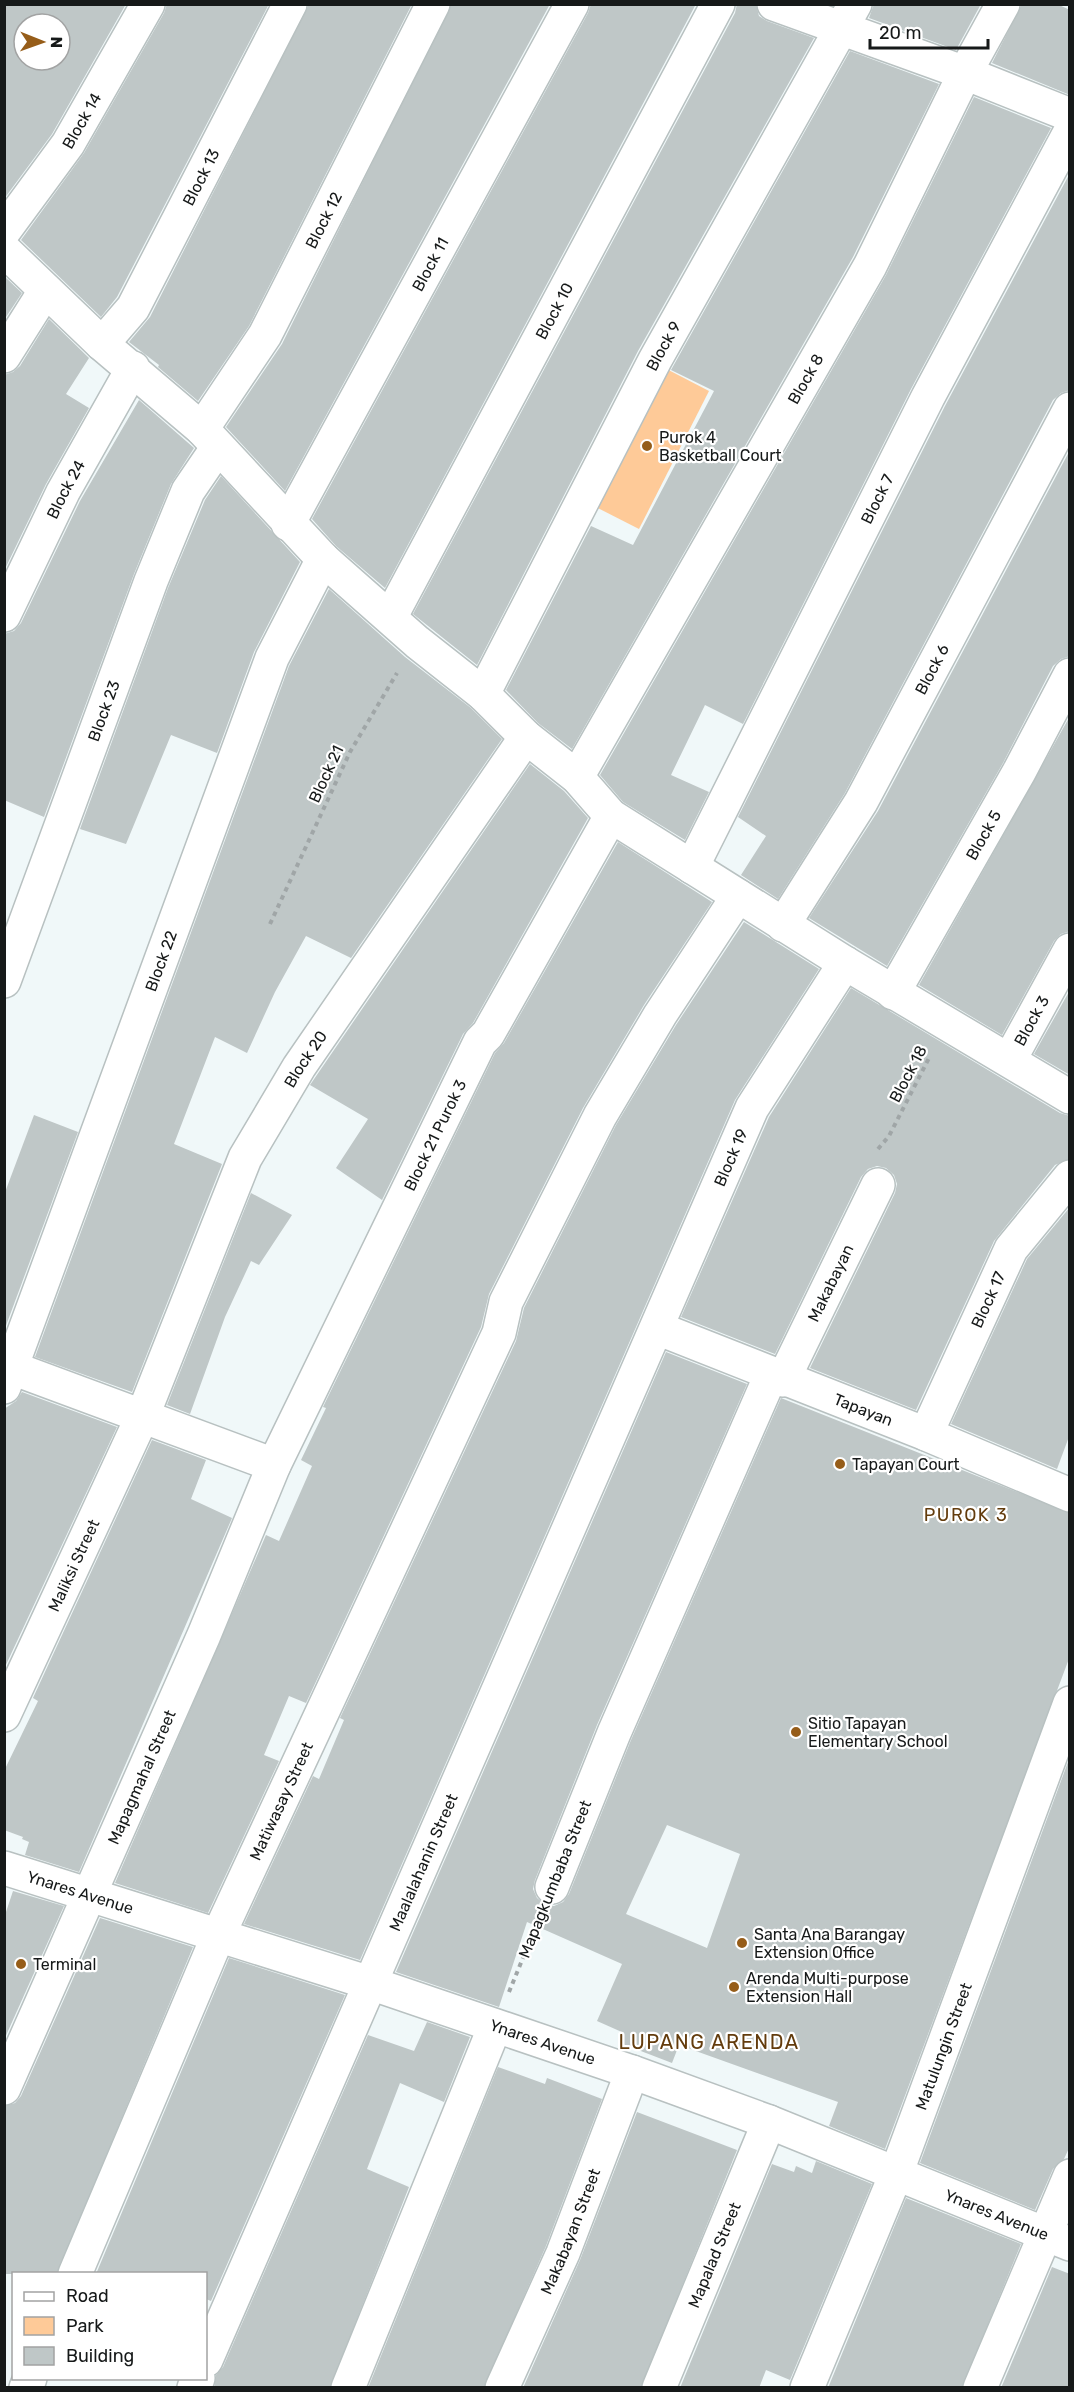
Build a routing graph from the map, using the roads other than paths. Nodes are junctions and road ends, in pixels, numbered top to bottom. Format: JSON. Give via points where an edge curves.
{"nodes":[{"id":1,"x":148,"y":4,"type":"edge"},
{"id":2,"x":290,"y":4,"type":"edge"},
{"id":3,"x":433,"y":4,"type":"edge"},
{"id":4,"x":572,"y":4,"type":"edge"},
{"id":5,"x":718,"y":4,"type":"edge"},
{"id":6,"x":774,"y":4,"type":"edge"},
{"id":7,"x":1003,"y":4,"type":"edge"},
{"id":8,"x":849,"y":18,"type":"edge"},
{"id":9,"x":965,"y":73,"type":"junction"},
{"id":10,"x":1070,"y":115,"type":"edge"},
{"id":11,"x":1070,"y":132,"type":"edge"},
{"id":12,"x":4,"y":231,"type":"edge"},
{"id":13,"x":4,"y":250,"type":"edge"},
{"id":14,"x":45,"y":291,"type":"junction"},
{"id":15,"x":102,"y":344,"type":"junction"},
{"id":16,"x":4,"y":356,"type":"edge"},
{"id":17,"x":133,"y":368,"type":"junction"},
{"id":18,"x":1070,"y":409,"type":"edge"},
{"id":19,"x":210,"y":438,"type":"junction"},
{"id":20,"x":288,"y":524,"type":"junction"},
{"id":21,"x":323,"y":560,"type":"junction"},
{"id":22,"x":4,"y":615,"type":"edge"},
{"id":23,"x":391,"y":616,"type":"junction"},
{"id":24,"x":1070,"y":675,"type":"edge"},
{"id":25,"x":483,"y":694,"type":"junction"},
{"id":26,"x":526,"y":737,"type":"junction"},
{"id":27,"x":577,"y":777,"type":"junction"},
{"id":28,"x":611,"y":816,"type":"junction"},
{"id":29,"x":692,"y":867,"type":"junction"},
{"id":30,"x":738,"y":896,"type":"junction"},
{"id":31,"x":783,"y":924,"type":"junction"},
{"id":32,"x":1070,"y":950,"type":"edge"},
{"id":33,"x":845,"y":963,"type":"junction"},
{"id":34,"x":4,"y":981,"type":"edge"},
{"id":35,"x":893,"y":993,"type":"junction"},
{"id":36,"x":1010,"y":1059,"type":"junction"},
{"id":37,"x":1070,"y":1097,"type":"edge"},
{"id":38,"x":1070,"y":1177,"type":"edge"},
{"id":39,"x":878,"y":1185,"type":"dead end"},
{"id":40,"x":657,"y":1328,"type":"junction"},
{"id":41,"x":640,"y":1365,"type":"joint"},
{"id":42,"x":8,"y":1373,"type":"edge"},
{"id":43,"x":777,"y":1378,"type":"junction"},
{"id":44,"x":143,"y":1415,"type":"junction"},
{"id":45,"x":926,"y":1434,"type":"junction"},
{"id":46,"x":274,"y":1465,"type":"junction"},
{"id":47,"x":1067,"y":1487,"type":"edge"},
{"id":48,"x":1070,"y":1703,"type":"edge"},
{"id":49,"x":4,"y":1715,"type":"edge"},
{"id":50,"x":4,"y":1868,"type":"edge"},
{"id":51,"x":552,"y":1887,"type":"road end"},
{"id":52,"x":91,"y":1895,"type":"junction"},
{"id":53,"x":218,"y":1936,"type":"junction"},
{"id":54,"x":370,"y":1983,"type":"junction"},
{"id":55,"x":495,"y":2026,"type":"junction"},
{"id":56,"x":632,"y":2072,"type":"junction"},
{"id":57,"x":4,"y":2088,"type":"edge"},
{"id":58,"x":770,"y":2122,"type":"junction"},
{"id":59,"x":896,"y":2175,"type":"junction"},
{"id":60,"x":1070,"y":2176,"type":"edge"},
{"id":61,"x":1056,"y":2239,"type":"edge"},
{"id":62,"x":76,"y":2272,"type":"edge"},
{"id":63,"x":207,"y":2358,"type":"edge"},
{"id":64,"x":348,"y":2388,"type":"edge"},
{"id":65,"x":502,"y":2388,"type":"edge"},
{"id":66,"x":659,"y":2388,"type":"edge"},
{"id":67,"x":807,"y":2388,"type":"edge"},
{"id":68,"x":980,"y":2388,"type":"edge"}],
"edges":[{"from":1,"to":12,"type":"street","name":"Block 14","via":[[68,144]]},
{"from":2,"to":15,"type":"street","name":"Block 13","via":[[133,308]]},
{"from":3,"to":19,"type":"street","name":"Block 12"},
{"from":4,"to":20,"type":"street","name":"Block 11"},
{"from":5,"to":23,"type":"street","name":"Block 10"},
{"from":6,"to":8,"type":"street"},
{"from":7,"to":9,"type":"street","name":"Block 8"},
{"from":8,"to":9,"type":"street"},
{"from":8,"to":25,"type":"street","name":"Block 9","via":[[655,360]]},
{"from":9,"to":10,"type":"street"},
{"from":9,"to":27,"type":"street","name":"Block 8","via":[[870,266]]},
{"from":11,"to":29,"type":"street","name":"Block 7","via":[[928,397]]},
{"from":13,"to":14,"type":"street"},
{"from":14,"to":15,"type":"street"},
{"from":14,"to":16,"type":"street"},
{"from":15,"to":17,"type":"street"},
{"from":17,"to":19,"type":"street"},
{"from":17,"to":22,"type":"street","name":"Block 24","via":[[63,492]]},
{"from":18,"to":31,"type":"street","name":"Block 6","via":[[861,802]]},
{"from":19,"to":20,"type":"street"},
{"from":19,"to":34,"type":"street","name":"Block 23","via":[[151,581]]},
{"from":20,"to":21,"type":"street"},
{"from":21,"to":23,"type":"street"},
{"from":21,"to":42,"type":"street","name":"Block 22","via":[[272,658]]},
{"from":23,"to":25,"type":"street","via":[[417,642]]},
{"from":24,"to":35,"type":"street","name":"Block 5"},
{"from":25,"to":26,"type":"street"},
{"from":26,"to":27,"type":"street"},
{"from":26,"to":44,"type":"street","name":"Block 20","via":[[299,1067],[245,1158]]},
{"from":27,"to":28,"type":"street"},
{"from":28,"to":29,"type":"street"},
{"from":28,"to":46,"type":"street","name":"Block 21 Purok 3","via":[[480,1042]]},
{"from":29,"to":30,"type":"street"},
{"from":30,"to":31,"type":"street"},
{"from":30,"to":53,"type":"street","name":"Matiwasay Street","via":[[600,1116],[506,1302],[499,1333]]},
{"from":31,"to":33,"type":"street"},
{"from":32,"to":36,"type":"street","name":"Block 3"},
{"from":33,"to":35,"type":"street"},
{"from":33,"to":40,"type":"street","name":"Block 19","via":[[752,1108]]},
{"from":35,"to":36,"type":"street"},
{"from":36,"to":37,"type":"street"},
{"from":38,"to":45,"type":"street","name":"Block 17","via":[[1011,1249]]},
{"from":39,"to":43,"type":"street","name":"Makabayan"},
{"from":40,"to":41,"type":"street","name":"Block 19"},
{"from":40,"to":43,"type":"street","name":"Tapayan"},
{"from":41,"to":54,"type":"street","name":"Maalalahanin Street"},
{"from":42,"to":44,"type":"street"},
{"from":43,"to":45,"type":"street","name":"Tapayan"},
{"from":43,"to":51,"type":"street","name":"Mapagkumbaba Street","via":[[614,1733]]},
{"from":44,"to":46,"type":"street"},
{"from":44,"to":49,"type":"street","name":"Maliksi Street"},
{"from":45,"to":47,"type":"street","name":"Tapayan"},
{"from":46,"to":52,"type":"street","name":"Mapagmahal Street"},
{"from":48,"to":59,"type":"street","name":"Matulungin Street"},
{"from":50,"to":52,"type":"street","name":"Ynares Avenue"},
{"from":52,"to":53,"type":"street","name":"Ynares Avenue"},
{"from":52,"to":57,"type":"street","name":"Mapagmahal Street"},
{"from":53,"to":54,"type":"street","name":"Ynares Avenue"},
{"from":53,"to":62,"type":"street","name":"Matiwasay Street"},
{"from":54,"to":55,"type":"street","name":"Ynares Avenue"},
{"from":54,"to":63,"type":"street","name":"Maalalahanin Street"},
{"from":55,"to":56,"type":"street","name":"Ynares Avenue"},
{"from":55,"to":64,"type":"street"},
{"from":56,"to":58,"type":"street","name":"Ynares Avenue"},
{"from":56,"to":65,"type":"street","name":"Makabayan Street","via":[[563,2253]]},
{"from":58,"to":59,"type":"street","name":"Ynares Avenue"},
{"from":58,"to":66,"type":"street","name":"Mapalad Street"},
{"from":59,"to":61,"type":"street","name":"Ynares Avenue"},
{"from":59,"to":67,"type":"street","name":"Matulungin Street"},
{"from":60,"to":61,"type":"street"},
{"from":61,"to":68,"type":"street"}]}
